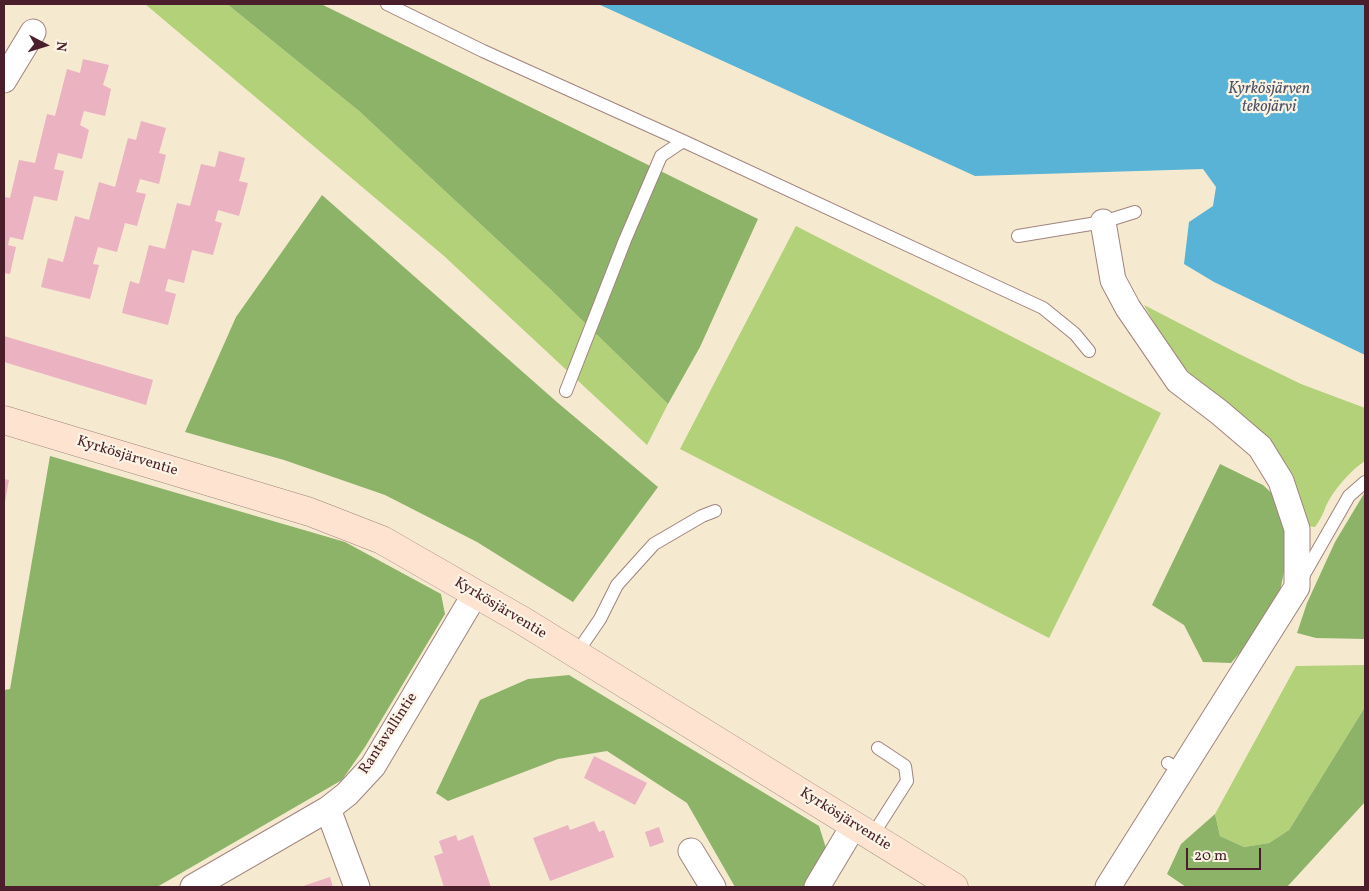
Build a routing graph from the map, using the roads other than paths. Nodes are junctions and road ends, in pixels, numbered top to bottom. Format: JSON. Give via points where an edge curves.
{"nodes":[{"id":1,"x":387,"y":4,"type":"edge"},
{"id":2,"x":32,"y":32,"type":"dead end"},
{"id":3,"x":4,"y":80,"type":"edge"},
{"id":4,"x":682,"y":141,"type":"junction"},
{"id":5,"x":1135,"y":212,"type":"dead end"},
{"id":6,"x":1103,"y":222,"type":"junction"},
{"id":7,"x":1018,"y":236,"type":"dead end"},
{"id":8,"x":1089,"y":351,"type":"dead end"},
{"id":9,"x":566,"y":391,"type":"dead end"},
{"id":10,"x":4,"y":420,"type":"edge"},
{"id":11,"x":1365,"y":482,"type":"edge"},
{"id":12,"x":715,"y":511,"type":"dead end"},
{"id":13,"x":1297,"y":587,"type":"junction"},
{"id":14,"x":475,"y":594,"type":"junction"},
{"id":15,"x":576,"y":654,"type":"junction"},
{"id":16,"x":878,"y":748,"type":"dead end"},
{"id":17,"x":328,"y":809,"type":"junction"},
{"id":18,"x":863,"y":831,"type":"junction"},
{"id":19,"x":691,"y":851,"type":"dead end"},
{"id":20,"x":192,"y":887,"type":"edge"},
{"id":21,"x":357,"y":887,"type":"edge"},
{"id":22,"x":713,"y":887,"type":"edge"},
{"id":23,"x":817,"y":887,"type":"edge"},
{"id":24,"x":954,"y":887,"type":"edge"},
{"id":25,"x":1108,"y":887,"type":"edge"}],
"edges":[{"from":1,"to":4,"type":"lane"},
{"from":2,"to":3,"type":"street"},
{"from":4,"to":8,"type":"lane","via":[[1043,308],[1076,334]]},
{"from":4,"to":9,"type":"lane","via":[[662,156]]},
{"from":5,"to":6,"type":"lane"},
{"from":6,"to":7,"type":"lane"},
{"from":6,"to":13,"type":"street","via":[[1113,280],[1128,308],[1178,381],[1260,447],[1281,481],[1297,529]]},
{"from":10,"to":14,"type":"street","name":"Kyrkösjärventie","via":[[310,512],[382,540]]},
{"from":11,"to":13,"type":"lane","via":[[1348,496]]},
{"from":12,"to":15,"type":"lane","via":[[654,544],[617,585],[600,619]]},
{"from":13,"to":25,"type":"street","via":[[1175,767]]},
{"from":14,"to":15,"type":"street","name":"Kyrkösjärventie"},
{"from":14,"to":17,"type":"street","name":"Rantavallintie","via":[[373,766]]},
{"from":15,"to":18,"type":"street","name":"Kyrkösjärventie"},
{"from":16,"to":18,"type":"lane","via":[[905,766],[907,781]]},
{"from":17,"to":20,"type":"street","name":"Rantavallintie"},
{"from":17,"to":21,"type":"street"},
{"from":18,"to":23,"type":"street"},
{"from":18,"to":24,"type":"street","name":"Kyrkösjärventie"},
{"from":19,"to":22,"type":"street"}]}
